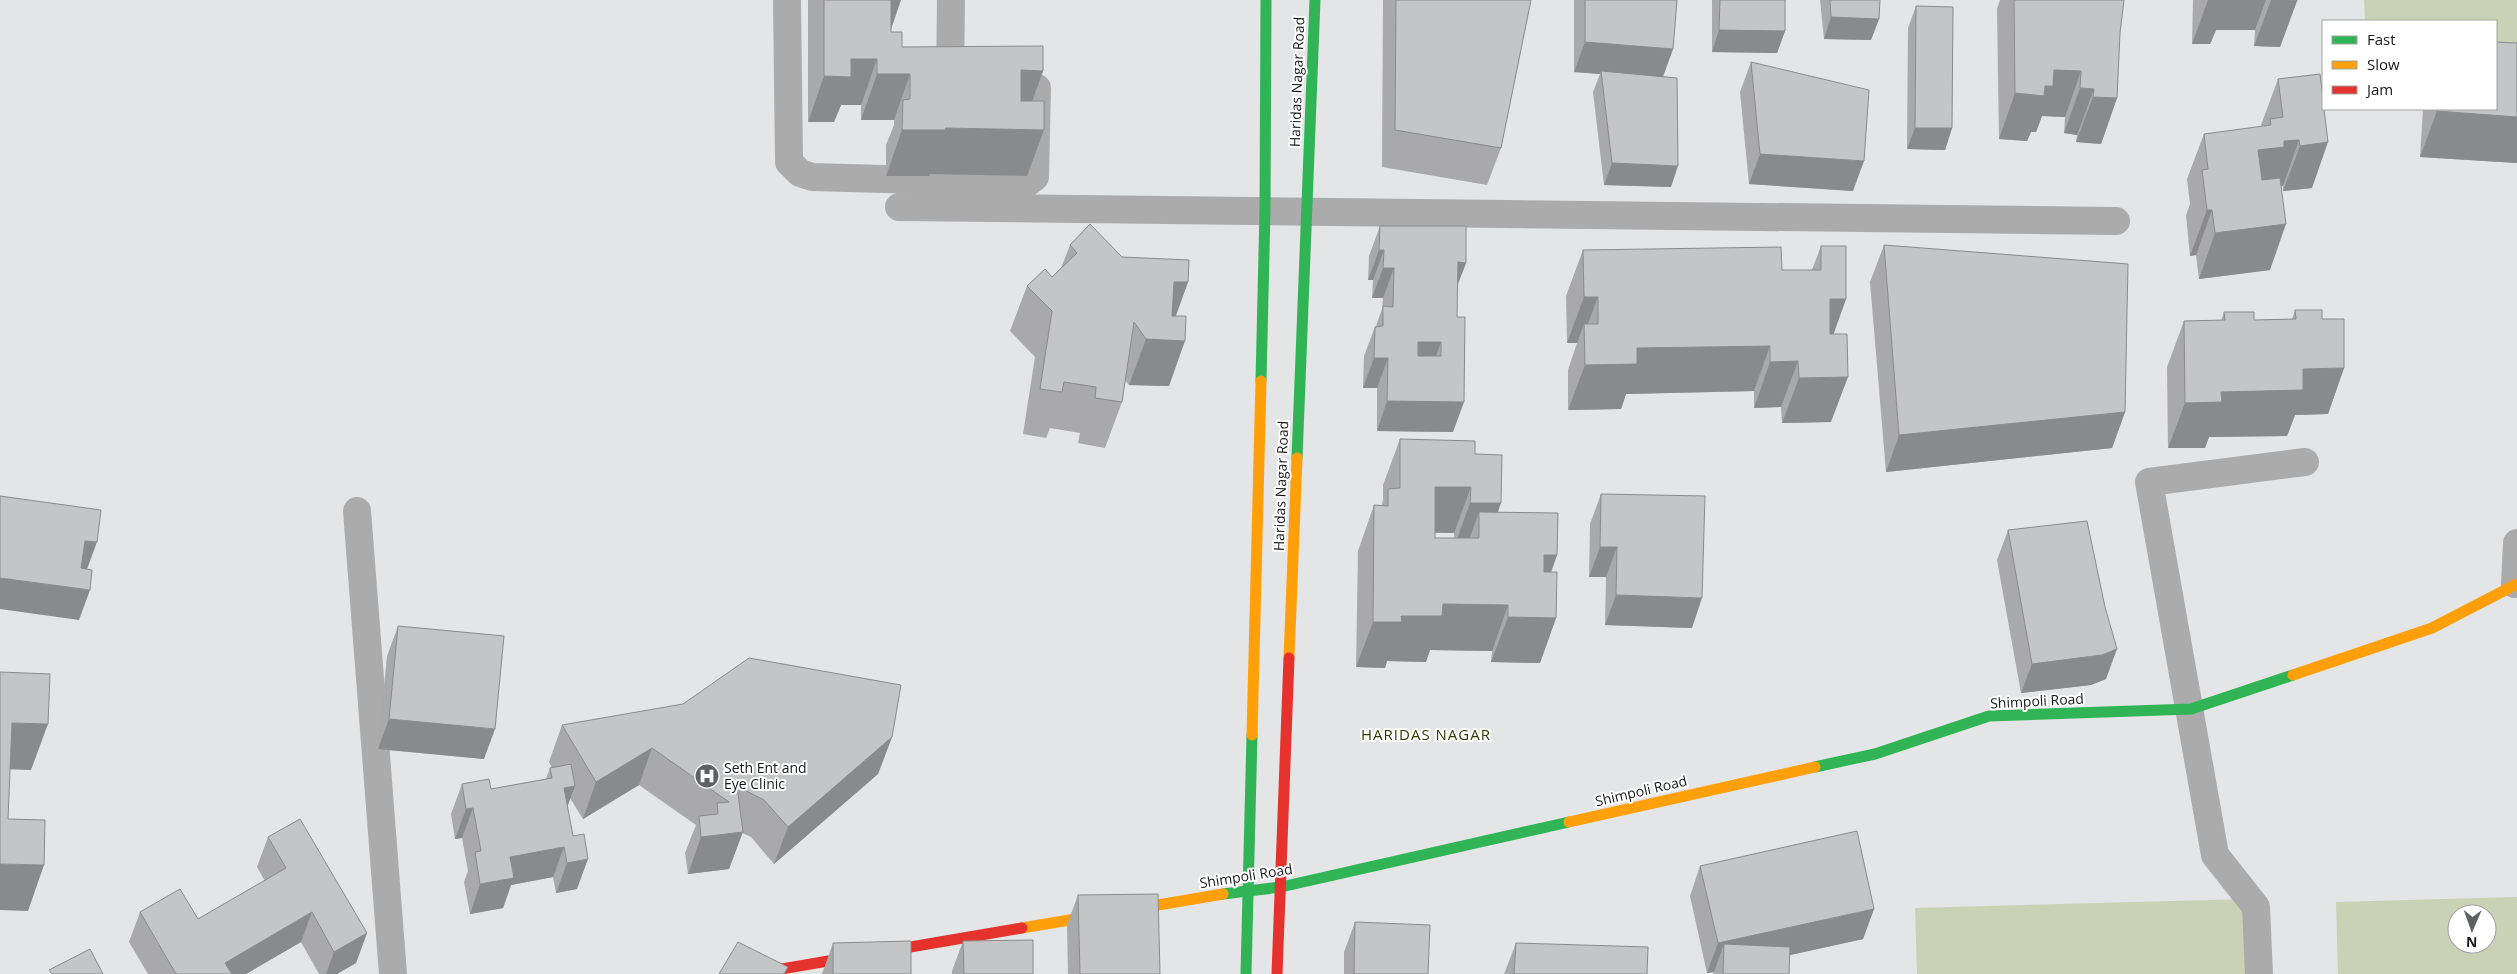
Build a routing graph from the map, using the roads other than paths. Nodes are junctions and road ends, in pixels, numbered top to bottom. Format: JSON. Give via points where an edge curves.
{"nodes":[{"id":1,"x":787,"y":0,"type":"edge"},
{"id":2,"x":951,"y":0,"type":"edge"},
{"id":3,"x":1266,"y":0,"type":"edge"},
{"id":4,"x":1315,"y":0,"type":"edge"},
{"id":5,"x":899,"y":207,"type":"dead end"},
{"id":6,"x":1265,"y":210,"type":"junction"},
{"id":7,"x":1307,"y":212,"type":"junction"},
{"id":8,"x":2116,"y":222,"type":"dead end"},
{"id":9,"x":2305,"y":462,"type":"dead end"},
{"id":10,"x":357,"y":511,"type":"dead end"},
{"id":11,"x":2517,"y":543,"type":"edge"},
{"id":12,"x":2516,"y":584,"type":"edge"},
{"id":13,"x":2190,"y":709,"type":"junction"},
{"id":14,"x":1281,"y":887,"type":"junction"},
{"id":15,"x":1248,"y":890,"type":"junction"},
{"id":16,"x":393,"y":974,"type":"edge"},
{"id":17,"x":752,"y":974,"type":"edge"},
{"id":18,"x":1246,"y":974,"type":"edge"},
{"id":19,"x":1277,"y":974,"type":"edge"},
{"id":20,"x":2260,"y":974,"type":"edge"}],
"edges":[{"from":1,"to":2,"type":"street","via":[[789,162],[800,173],[812,177],[1027,184],[1036,177],[1037,88],[1027,82],[955,83],[950,76]]},
{"from":3,"to":6,"type":"street","name":"Haridas Nagar Road"},
{"from":4,"to":7,"type":"street","name":"Haridas Nagar Road"},
{"from":5,"to":6,"type":"street"},
{"from":6,"to":7,"type":"street"},
{"from":6,"to":15,"type":"street","name":"Haridas Nagar Road"},
{"from":7,"to":8,"type":"street"},
{"from":7,"to":14,"type":"street","name":"Haridas Nagar Road"},
{"from":9,"to":13,"type":"street","via":[[2149,482]]},
{"from":10,"to":16,"type":"street"},
{"from":11,"to":12,"type":"street"},
{"from":12,"to":13,"type":"street","name":"Shimpoli Road","via":[[2432,628]]},
{"from":13,"to":14,"type":"street","name":"Shimpoli Road","via":[[1989,716],[1875,754]]},
{"from":13,"to":20,"type":"street","via":[[2215,855],[2256,907]]},
{"from":14,"to":15,"type":"street","name":"Shimpoli Road"},
{"from":14,"to":19,"type":"street","name":"Haridas Nagar Road"},
{"from":15,"to":17,"type":"street","name":"Shimpoli Road"},
{"from":15,"to":18,"type":"street","name":"Haridas Nagar Road"}]}
